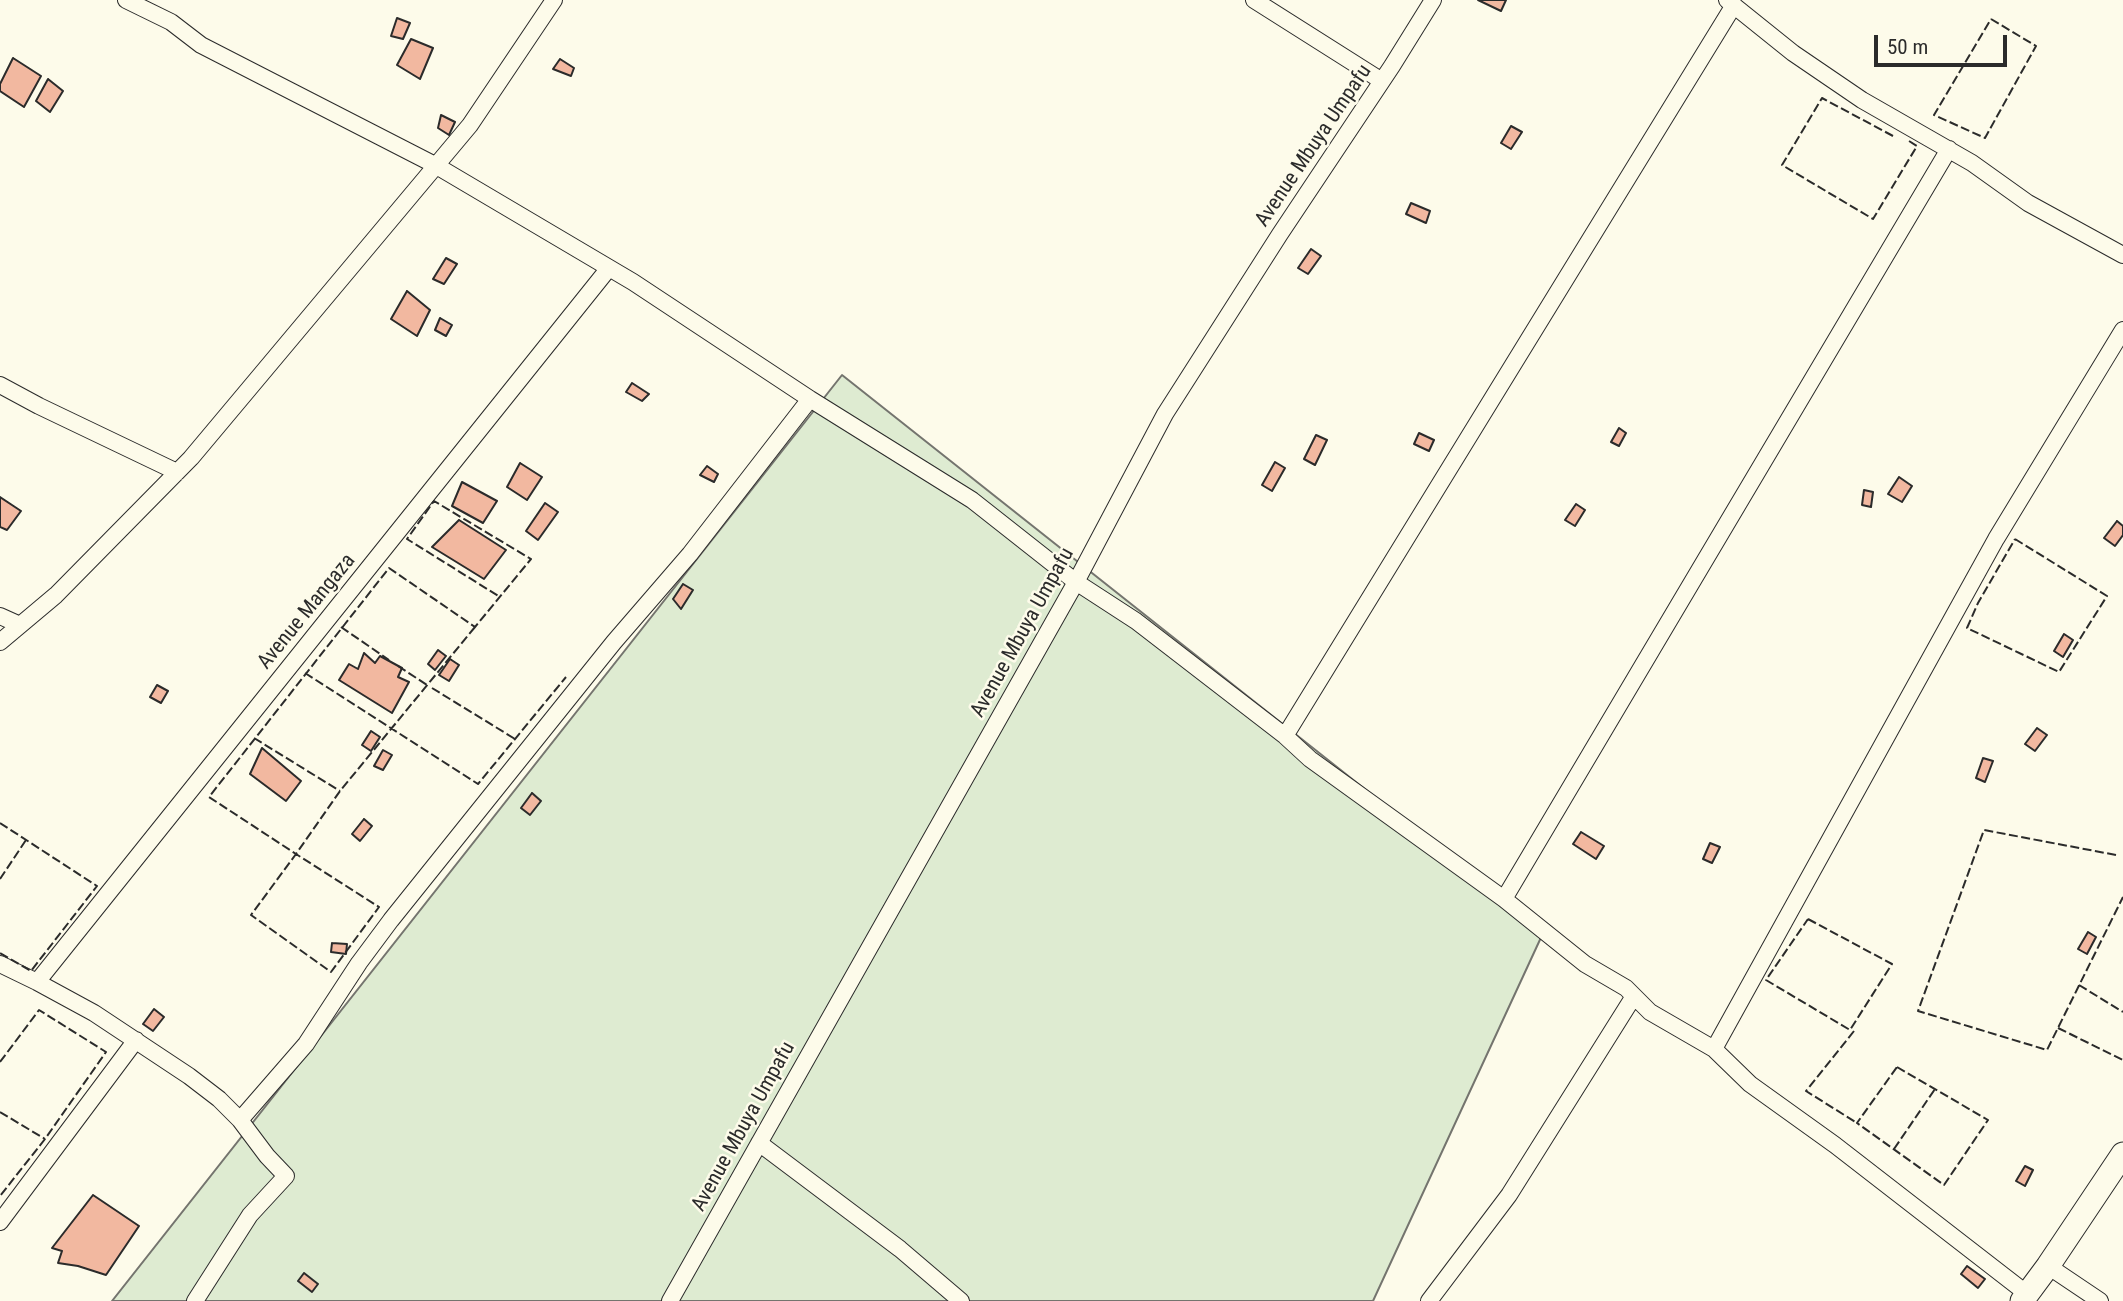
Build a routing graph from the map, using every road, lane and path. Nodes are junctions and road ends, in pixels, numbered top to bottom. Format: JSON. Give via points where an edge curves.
{"nodes":[{"id":1,"x":126,"y":0,"type":"edge"},
{"id":2,"x":554,"y":0,"type":"edge"},
{"id":3,"x":1254,"y":0,"type":"edge"},
{"id":4,"x":1433,"y":0,"type":"edge"},
{"id":5,"x":1730,"y":3,"type":"edge"},
{"id":6,"x":1382,"y":82,"type":"junction"},
{"id":7,"x":1949,"y":149,"type":"junction"},
{"id":8,"x":435,"y":165,"type":"junction"},
{"id":9,"x":2123,"y":255,"type":"edge"},
{"id":10,"x":609,"y":268,"type":"junction"},
{"id":11,"x":2123,"y":330,"type":"edge"},
{"id":12,"x":0,"y":385,"type":"edge"},
{"id":13,"x":810,"y":399,"type":"junction"},
{"id":14,"x":177,"y":472,"type":"junction"},
{"id":15,"x":1076,"y":582,"type":"junction"},
{"id":16,"x":0,"y":616,"type":"edge"},
{"id":17,"x":20,"y":625,"type":"junction"},
{"id":18,"x":0,"y":642,"type":"edge"},
{"id":19,"x":1285,"y":736,"type":"junction"},
{"id":20,"x":1504,"y":899,"type":"junction"},
{"id":21,"x":0,"y":964,"type":"edge"},
{"id":22,"x":37,"y":982,"type":"junction"},
{"id":23,"x":1634,"y":996,"type":"junction"},
{"id":24,"x":136,"y":1040,"type":"junction"},
{"id":25,"x":1714,"y":1049,"type":"junction"},
{"id":26,"x":240,"y":1120,"type":"junction"},
{"id":27,"x":759,"y":1143,"type":"junction"},
{"id":28,"x":2123,"y":1154,"type":"edge"},
{"id":29,"x":0,"y":1222,"type":"edge"},
{"id":30,"x":2048,"y":1266,"type":"junction"},
{"id":31,"x":2024,"y":1297,"type":"edge"},
{"id":32,"x":195,"y":1301,"type":"edge"},
{"id":33,"x":670,"y":1301,"type":"edge"},
{"id":34,"x":961,"y":1301,"type":"edge"},
{"id":35,"x":1429,"y":1301,"type":"edge"},
{"id":36,"x":2100,"y":1301,"type":"edge"}],
"edges":[{"from":1,"to":8,"type":"street","via":[[171,22],[201,45]]},
{"from":2,"to":8,"type":"street","via":[[470,125]]},
{"from":3,"to":6,"type":"street"},
{"from":4,"to":6,"type":"street","name":"Avenue Mbuya Umpafu"},
{"from":5,"to":7,"type":"street","via":[[1862,100]]},
{"from":5,"to":19,"type":"street"},
{"from":6,"to":15,"type":"street","name":"Avenue Mbuya Umpafu","via":[[1165,414]]},
{"from":7,"to":9,"type":"street","via":[[2028,202]]},
{"from":7,"to":20,"type":"street"},
{"from":8,"to":10,"type":"street"},
{"from":8,"to":14,"type":"street"},
{"from":10,"to":13,"type":"street"},
{"from":10,"to":22,"type":"street","name":"Avenue Mangaza"},
{"from":11,"to":25,"type":"street","via":[[1996,539]]},
{"from":12,"to":14,"type":"street"},
{"from":13,"to":15,"type":"street","via":[[972,500]]},
{"from":13,"to":26,"type":"street","via":[[690,554],[399,910],[306,1044]]},
{"from":14,"to":17,"type":"street","via":[[56,595]]},
{"from":15,"to":19,"type":"street","via":[[1136,621]]},
{"from":15,"to":27,"type":"street","name":"Avenue Mbuya Umpafu"},
{"from":16,"to":17,"type":"street"},
{"from":17,"to":18,"type":"street"},
{"from":19,"to":20,"type":"street","via":[[1310,759]]},
{"from":20,"to":23,"type":"street","via":[[1585,964]]},
{"from":21,"to":22,"type":"street"},
{"from":22,"to":24,"type":"street"},
{"from":23,"to":25,"type":"street","via":[[1650,1012]]},
{"from":23,"to":35,"type":"street","via":[[1509,1195]]},
{"from":24,"to":26,"type":"street","via":[[209,1091]]},
{"from":24,"to":29,"type":"street"},
{"from":25,"to":31,"type":"street","via":[[1750,1084],[1835,1145]]},
{"from":26,"to":32,"type":"street","via":[[286,1176],[250,1215]]},
{"from":27,"to":33,"type":"street","name":"Avenue Mbuya Umpafu"},
{"from":27,"to":34,"type":"street"},
{"from":28,"to":30,"type":"street"},
{"from":30,"to":31,"type":"street"},
{"from":30,"to":36,"type":"street"}]}
